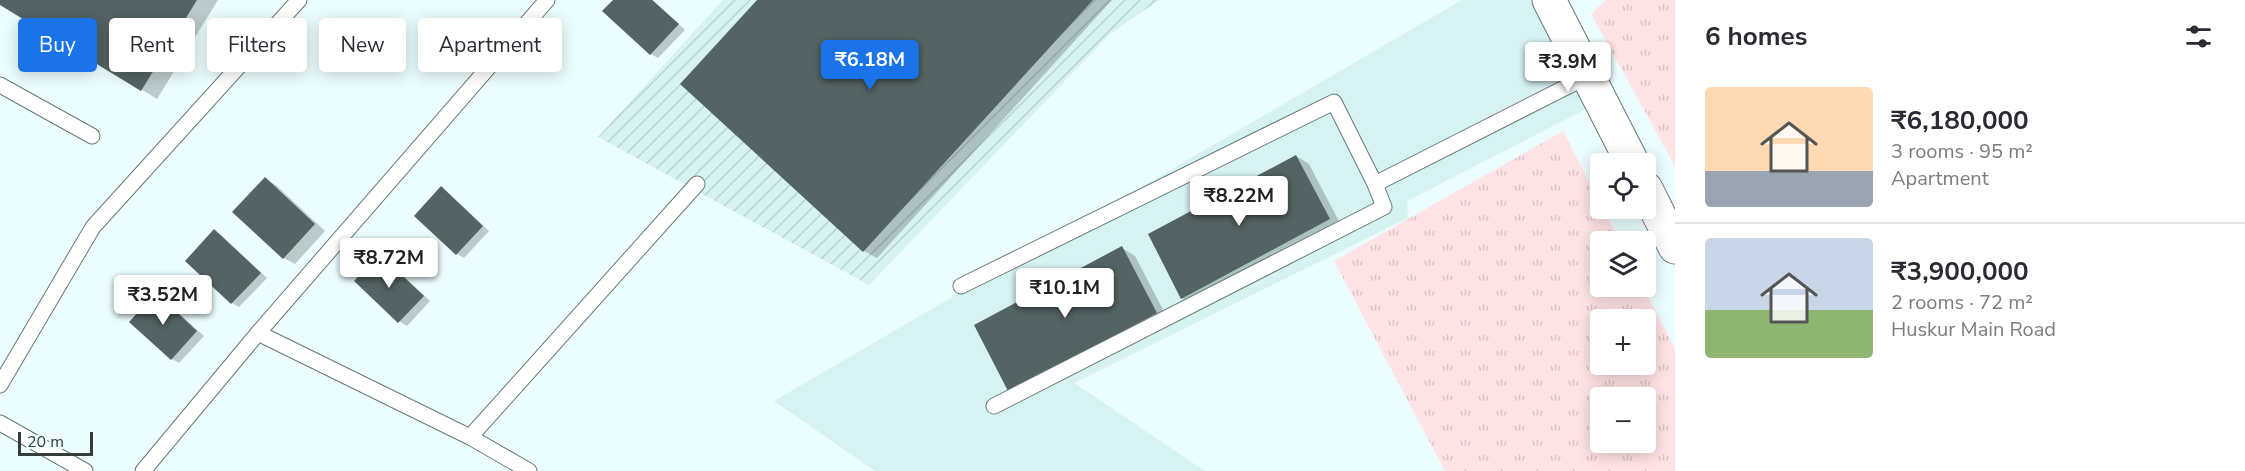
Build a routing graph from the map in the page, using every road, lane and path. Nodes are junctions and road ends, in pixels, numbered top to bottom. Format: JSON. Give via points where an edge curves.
{"nodes":[{"id":1,"x":299,"y":0,"type":"edge"},
{"id":2,"x":547,"y":0,"type":"edge"},
{"id":3,"x":1550,"y":0,"type":"edge"},
{"id":4,"x":1588,"y":76,"type":"junction"},
{"id":5,"x":0,"y":85,"type":"edge"},
{"id":6,"x":92,"y":136,"type":"dead end"},
{"id":7,"x":1627,"y":153,"type":"edge"},
{"id":8,"x":697,"y":184,"type":"dead end"},
{"id":9,"x":1375,"y":184,"type":"junction"},
{"id":10,"x":1656,"y":209,"type":"edge"},
{"id":11,"x":1675,"y":247,"type":"edge"},
{"id":12,"x":961,"y":286,"type":"dead end"},
{"id":13,"x":258,"y":333,"type":"junction"},
{"id":14,"x":0,"y":386,"type":"edge"},
{"id":15,"x":994,"y":406,"type":"dead end"},
{"id":16,"x":0,"y":423,"type":"edge"},
{"id":17,"x":470,"y":437,"type":"junction"},
{"id":18,"x":85,"y":471,"type":"edge"},
{"id":19,"x":143,"y":471,"type":"edge"},
{"id":20,"x":529,"y":471,"type":"edge"}],
"edges":[{"from":1,"to":14,"type":"lane","via":[[93,227]]},
{"from":2,"to":13,"type":"lane"},
{"from":3,"to":4,"type":"main road"},
{"from":4,"to":7,"type":"main road"},
{"from":4,"to":9,"type":"lane"},
{"from":5,"to":6,"type":"lane"},
{"from":8,"to":17,"type":"lane"},
{"from":9,"to":12,"type":"lane","via":[[1334,102]]},
{"from":9,"to":15,"type":"lane","via":[[1384,207]]},
{"from":10,"to":11,"type":"main road"},
{"from":13,"to":17,"type":"lane"},
{"from":13,"to":19,"type":"lane"},
{"from":16,"to":18,"type":"lane"},
{"from":17,"to":20,"type":"lane"}]}
